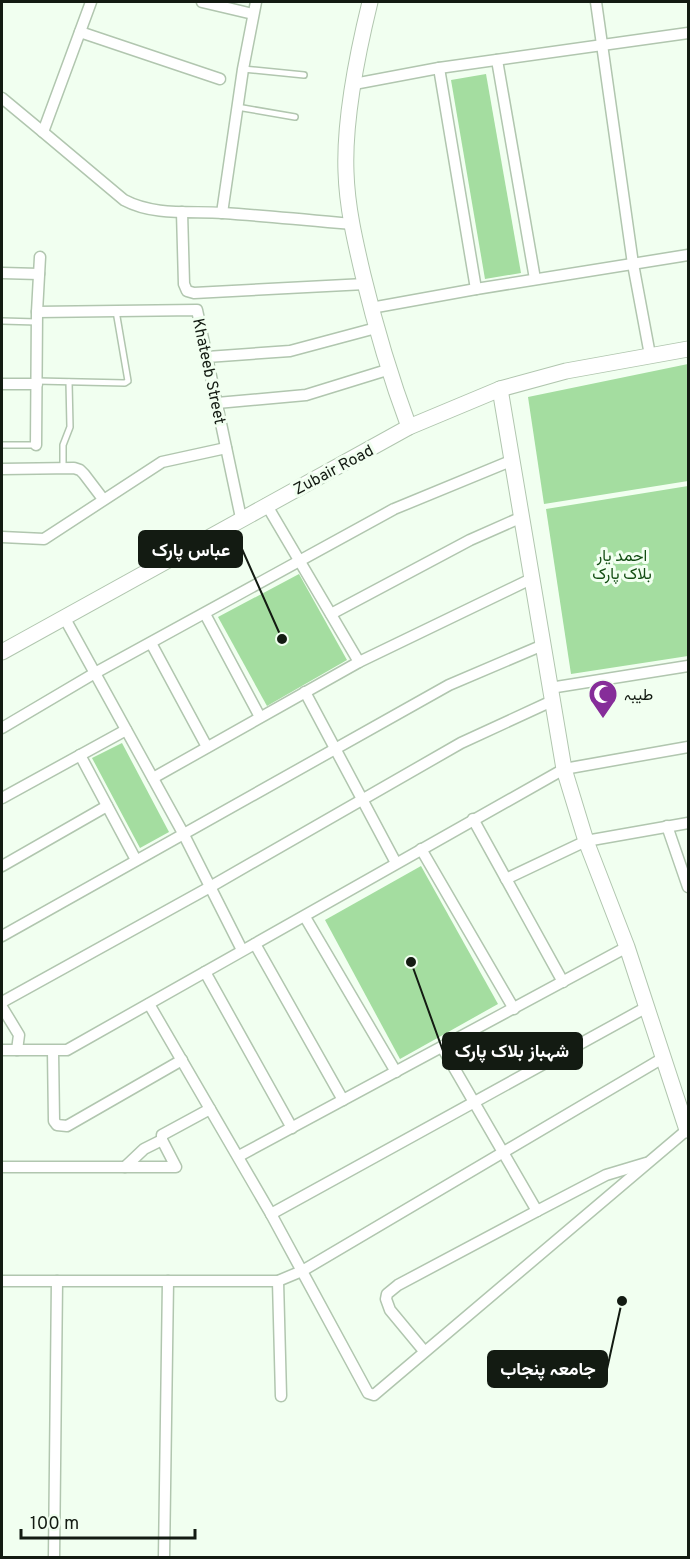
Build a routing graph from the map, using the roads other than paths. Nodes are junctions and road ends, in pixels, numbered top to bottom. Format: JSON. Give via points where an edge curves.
{"nodes":[{"id":1,"x":91,"y":2,"type":"edge"},
{"id":2,"x":202,"y":2,"type":"edge"},
{"id":3,"x":256,"y":2,"type":"edge"},
{"id":4,"x":370,"y":2,"type":"edge"},
{"id":5,"x":596,"y":2,"type":"edge"},
{"id":6,"x":253,"y":14,"type":"junction"},
{"id":7,"x":81,"y":32,"type":"junction"},
{"id":8,"x":688,"y":33,"type":"edge"},
{"id":9,"x":602,"y":46,"type":"junction"},
{"id":10,"x":497,"y":60,"type":"junction"},
{"id":11,"x":439,"y":68,"type":"junction"},
{"id":12,"x":243,"y":69,"type":"junction"},
{"id":13,"x":304,"y":75,"type":"dead end"},
{"id":14,"x":220,"y":79,"type":"dead end"},
{"id":15,"x":354,"y":84,"type":"junction"},
{"id":16,"x":2,"y":98,"type":"edge"},
{"id":17,"x":237,"y":107,"type":"junction"},
{"id":18,"x":295,"y":117,"type":"dead end"},
{"id":19,"x":43,"y":132,"type":"junction"},
{"id":20,"x":182,"y":212,"type":"junction"},
{"id":21,"x":222,"y":213,"type":"junction"},
{"id":22,"x":351,"y":224,"type":"junction"},
{"id":23,"x":688,"y":255,"type":"edge"},
{"id":24,"x":40,"y":257,"type":"dead end"},
{"id":25,"x":633,"y":264,"type":"junction"},
{"id":26,"x":2,"y":273,"type":"edge"},
{"id":27,"x":39,"y":274,"type":"junction"},
{"id":28,"x":535,"y":279,"type":"junction"},
{"id":29,"x":365,"y":285,"type":"junction"},
{"id":30,"x":476,"y":289,"type":"junction"},
{"id":31,"x":194,"y":293,"type":"junction"},
{"id":32,"x":371,"y":308,"type":"junction"},
{"id":33,"x":197,"y":310,"type":"junction"},
{"id":34,"x":116,"y":311,"type":"junction"},
{"id":35,"x":37,"y":317,"type":"junction"},
{"id":36,"x":2,"y":321,"type":"edge"},
{"id":37,"x":376,"y":328,"type":"junction"},
{"id":38,"x":688,"y":349,"type":"edge"},
{"id":39,"x":650,"y":355,"type":"junction"},
{"id":40,"x":207,"y":357,"type":"junction"},
{"id":41,"x":387,"y":370,"type":"junction"},
{"id":42,"x":37,"y":382,"type":"junction"},
{"id":43,"x":69,"y":382,"type":"junction"},
{"id":44,"x":2,"y":384,"type":"edge"},
{"id":45,"x":500,"y":388,"type":"junction"},
{"id":46,"x":217,"y":403,"type":"junction"},
{"id":47,"x":409,"y":427,"type":"junction"},
{"id":48,"x":2,"y":445,"type":"edge"},
{"id":49,"x":36,"y":445,"type":"joint"},
{"id":50,"x":226,"y":448,"type":"junction"},
{"id":51,"x":513,"y":460,"type":"junction"},
{"id":52,"x":63,"y":468,"type":"junction"},
{"id":53,"x":2,"y":469,"type":"edge"},
{"id":54,"x":103,"y":499,"type":"junction"},
{"id":55,"x":266,"y":504,"type":"junction"},
{"id":56,"x":241,"y":518,"type":"junction"},
{"id":57,"x":522,"y":518,"type":"junction"},
{"id":58,"x":2,"y":537,"type":"edge"},
{"id":59,"x":301,"y":562,"type":"junction"},
{"id":60,"x":531,"y":579,"type":"junction"},
{"id":61,"x":205,"y":614,"type":"junction"},
{"id":62,"x":331,"y":614,"type":"junction"},
{"id":63,"x":64,"y":617,"type":"junction"},
{"id":64,"x":151,"y":643,"type":"junction"},
{"id":65,"x":543,"y":645,"type":"junction"},
{"id":66,"x":2,"y":652,"type":"edge"},
{"id":67,"x":359,"y":662,"type":"junction"},
{"id":68,"x":688,"y":666,"type":"edge"},
{"id":69,"x":95,"y":673,"type":"junction"},
{"id":70,"x":305,"y":692,"type":"junction"},
{"id":71,"x":551,"y":694,"type":"junction"},
{"id":72,"x":260,"y":717,"type":"junction"},
{"id":73,"x":2,"y":728,"type":"edge"},
{"id":74,"x":126,"y":730,"type":"junction"},
{"id":75,"x":207,"y":747,"type":"junction"},
{"id":76,"x":688,"y":747,"type":"edge"},
{"id":77,"x":336,"y":748,"type":"junction"},
{"id":78,"x":80,"y":755,"type":"junction"},
{"id":79,"x":564,"y":769,"type":"junction"},
{"id":80,"x":153,"y":777,"type":"junction"},
{"id":81,"x":2,"y":798,"type":"edge"},
{"id":82,"x":363,"y":798,"type":"junction"},
{"id":83,"x":107,"y":806,"type":"junction"},
{"id":84,"x":473,"y":819,"type":"junction"},
{"id":85,"x":688,"y":823,"type":"edge"},
{"id":86,"x":667,"y":826,"type":"junction"},
{"id":87,"x":183,"y":833,"type":"junction"},
{"id":88,"x":586,"y":841,"type":"junction"},
{"id":89,"x":421,"y":849,"type":"junction"},
{"id":90,"x":136,"y":860,"type":"junction"},
{"id":91,"x":396,"y":863,"type":"junction"},
{"id":92,"x":2,"y":866,"type":"edge"},
{"id":93,"x":506,"y":879,"type":"junction"},
{"id":94,"x":210,"y":887,"type":"junction"},
{"id":95,"x":688,"y":887,"type":"edge"},
{"id":96,"x":305,"y":917,"type":"junction"},
{"id":97,"x":2,"y":936,"type":"edge"},
{"id":98,"x":255,"y":944,"type":"junction"},
{"id":99,"x":627,"y":947,"type":"junction"},
{"id":100,"x":242,"y":950,"type":"junction"},
{"id":101,"x":205,"y":972,"type":"junction"},
{"id":102,"x":563,"y":982,"type":"junction"},
{"id":103,"x":2,"y":1002,"type":"edge"},
{"id":104,"x":149,"y":1004,"type":"junction"},
{"id":105,"x":2,"y":1007,"type":"edge"},
{"id":106,"x":647,"y":1007,"type":"junction"},
{"id":107,"x":514,"y":1009,"type":"junction"},
{"id":108,"x":442,"y":1047,"type":"junction"},
{"id":109,"x":2,"y":1050,"type":"edge"},
{"id":110,"x":16,"y":1050,"type":"junction"},
{"id":111,"x":53,"y":1051,"type":"junction"},
{"id":112,"x":663,"y":1058,"type":"junction"},
{"id":113,"x":182,"y":1060,"type":"junction"},
{"id":114,"x":396,"y":1072,"type":"junction"},
{"id":115,"x":343,"y":1100,"type":"junction"},
{"id":116,"x":474,"y":1102,"type":"junction"},
{"id":117,"x":210,"y":1109,"type":"junction"},
{"id":118,"x":292,"y":1128,"type":"junction"},
{"id":119,"x":688,"y":1129,"type":"edge"},
{"id":120,"x":162,"y":1140,"type":"junction"},
{"id":121,"x":502,"y":1153,"type":"junction"},
{"id":122,"x":238,"y":1156,"type":"junction"},
{"id":123,"x":651,"y":1161,"type":"junction"},
{"id":124,"x":2,"y":1167,"type":"edge"},
{"id":125,"x":125,"y":1167,"type":"junction"},
{"id":126,"x":537,"y":1211,"type":"junction"},
{"id":127,"x":271,"y":1214,"type":"junction"},
{"id":128,"x":302,"y":1271,"type":"junction"},
{"id":129,"x":2,"y":1281,"type":"edge"},
{"id":130,"x":57,"y":1281,"type":"junction"},
{"id":131,"x":168,"y":1281,"type":"junction"},
{"id":132,"x":278,"y":1281,"type":"junction"},
{"id":133,"x":424,"y":1351,"type":"junction"},
{"id":134,"x":281,"y":1396,"type":"dead end"},
{"id":135,"x":54,"y":1557,"type":"edge"},
{"id":136,"x":164,"y":1557,"type":"edge"}],
"edges":[{"from":1,"to":7,"type":"street"},
{"from":2,"to":6,"type":"street"},
{"from":3,"to":6,"type":"street"},
{"from":4,"to":15,"type":"street"},
{"from":5,"to":9,"type":"street"},
{"from":6,"to":12,"type":"street"},
{"from":7,"to":14,"type":"street"},
{"from":7,"to":19,"type":"street"},
{"from":8,"to":9,"type":"street"},
{"from":9,"to":10,"type":"street"},
{"from":9,"to":25,"type":"street"},
{"from":10,"to":11,"type":"street"},
{"from":10,"to":28,"type":"street"},
{"from":11,"to":15,"type":"street"},
{"from":11,"to":30,"type":"street"},
{"from":12,"to":13,"type":"lane"},
{"from":12,"to":17,"type":"street"},
{"from":15,"to":22,"type":"street","via":[[346,172]]},
{"from":16,"to":19,"type":"street"},
{"from":17,"to":18,"type":"lane"},
{"from":17,"to":21,"type":"street"},
{"from":19,"to":20,"type":"street","via":[[134,206]]},
{"from":20,"to":21,"type":"street"},
{"from":20,"to":31,"type":"street","via":[[184,284],[186,291]]},
{"from":21,"to":22,"type":"street"},
{"from":22,"to":29,"type":"street"},
{"from":23,"to":25,"type":"street"},
{"from":24,"to":27,"type":"street"},
{"from":25,"to":28,"type":"street"},
{"from":25,"to":39,"type":"street"},
{"from":26,"to":27,"type":"street"},
{"from":27,"to":35,"type":"street"},
{"from":28,"to":30,"type":"street"},
{"from":29,"to":31,"type":"street"},
{"from":29,"to":32,"type":"street"},
{"from":30,"to":32,"type":"street"},
{"from":31,"to":33,"type":"street"},
{"from":32,"to":37,"type":"street"},
{"from":33,"to":34,"type":"street","name":"Khateeb Street"},
{"from":33,"to":40,"type":"street","name":"Khateeb Street"},
{"from":34,"to":35,"type":"street","name":"Khateeb Street"},
{"from":34,"to":43,"type":"lane","via":[[128,381]]},
{"from":35,"to":36,"type":"lane"},
{"from":35,"to":42,"type":"street"},
{"from":37,"to":40,"type":"street","via":[[290,351]]},
{"from":37,"to":41,"type":"street"},
{"from":38,"to":39,"type":"street","name":"Zubair Road"},
{"from":39,"to":45,"type":"street","name":"Zubair Road"},
{"from":40,"to":46,"type":"street","name":"Khateeb Street"},
{"from":41,"to":46,"type":"street","via":[[306,395]]},
{"from":41,"to":47,"type":"street"},
{"from":42,"to":43,"type":"lane"},
{"from":42,"to":44,"type":"street"},
{"from":42,"to":49,"type":"street"},
{"from":43,"to":52,"type":"lane","via":[[70,427],[63,445]]},
{"from":45,"to":47,"type":"street","name":"Zubair Road"},
{"from":45,"to":51,"type":"street"},
{"from":46,"to":50,"type":"street","name":"Khateeb Street"},
{"from":47,"to":55,"type":"street","name":"Zubair Road"},
{"from":48,"to":49,"type":"lane"},
{"from":50,"to":54,"type":"street","via":[[162,462]]},
{"from":50,"to":56,"type":"street","name":"Khateeb Street"},
{"from":51,"to":57,"type":"street"},
{"from":51,"to":59,"type":"street","via":[[394,509]]},
{"from":52,"to":53,"type":"street"},
{"from":52,"to":54,"type":"street","via":[[80,470]]},
{"from":54,"to":58,"type":"street","via":[[44,539]]},
{"from":55,"to":56,"type":"street","name":"Zubair Road"},
{"from":55,"to":59,"type":"street"},
{"from":56,"to":63,"type":"street","name":"Zubair Road"},
{"from":57,"to":60,"type":"street"},
{"from":57,"to":62,"type":"street","via":[[470,540]]},
{"from":59,"to":61,"type":"street"},
{"from":59,"to":62,"type":"street"},
{"from":60,"to":65,"type":"street"},
{"from":60,"to":67,"type":"street"},
{"from":61,"to":64,"type":"street"},
{"from":61,"to":72,"type":"street"},
{"from":62,"to":67,"type":"street"},
{"from":63,"to":66,"type":"street","name":"Zubair Road"},
{"from":63,"to":69,"type":"street"},
{"from":64,"to":69,"type":"street"},
{"from":64,"to":75,"type":"street"},
{"from":65,"to":71,"type":"street"},
{"from":65,"to":77,"type":"street","via":[[449,685]]},
{"from":67,"to":70,"type":"street"},
{"from":68,"to":71,"type":"street"},
{"from":69,"to":73,"type":"street"},
{"from":69,"to":74,"type":"street"},
{"from":70,"to":72,"type":"street"},
{"from":70,"to":77,"type":"street"},
{"from":71,"to":79,"type":"street"},
{"from":71,"to":82,"type":"street"},
{"from":72,"to":75,"type":"street"},
{"from":74,"to":78,"type":"street"},
{"from":74,"to":80,"type":"street"},
{"from":75,"to":80,"type":"street"},
{"from":76,"to":79,"type":"street"},
{"from":77,"to":82,"type":"street"},
{"from":77,"to":87,"type":"street"},
{"from":78,"to":81,"type":"street"},
{"from":78,"to":83,"type":"street"},
{"from":79,"to":84,"type":"street"},
{"from":79,"to":88,"type":"street"},
{"from":80,"to":87,"type":"street"},
{"from":82,"to":91,"type":"street"},
{"from":82,"to":94,"type":"street"},
{"from":83,"to":90,"type":"street"},
{"from":83,"to":92,"type":"street"},
{"from":84,"to":89,"type":"street"},
{"from":84,"to":93,"type":"street"},
{"from":85,"to":86,"type":"street"},
{"from":86,"to":88,"type":"street"},
{"from":86,"to":95,"type":"street"},
{"from":87,"to":90,"type":"street"},
{"from":87,"to":94,"type":"street"},
{"from":88,"to":93,"type":"street"},
{"from":88,"to":99,"type":"street"},
{"from":89,"to":91,"type":"street"},
{"from":89,"to":107,"type":"street"},
{"from":90,"to":97,"type":"street"},
{"from":91,"to":96,"type":"street"},
{"from":93,"to":102,"type":"street"},
{"from":94,"to":100,"type":"street"},
{"from":94,"to":103,"type":"street"},
{"from":96,"to":98,"type":"street"},
{"from":96,"to":114,"type":"street"},
{"from":98,"to":100,"type":"street"},
{"from":98,"to":115,"type":"street"},
{"from":99,"to":102,"type":"street"},
{"from":99,"to":106,"type":"street"},
{"from":100,"to":101,"type":"street"},
{"from":101,"to":104,"type":"street"},
{"from":101,"to":118,"type":"street"},
{"from":102,"to":107,"type":"street"},
{"from":104,"to":111,"type":"street","via":[[67,1050]]},
{"from":104,"to":113,"type":"street"},
{"from":105,"to":110,"type":"street","via":[[19,1035]]},
{"from":106,"to":112,"type":"street"},
{"from":106,"to":116,"type":"street"},
{"from":107,"to":108,"type":"street"},
{"from":108,"to":114,"type":"street"},
{"from":108,"to":116,"type":"street"},
{"from":109,"to":110,"type":"street"},
{"from":110,"to":111,"type":"street"},
{"from":111,"to":113,"type":"street","via":[[54,1121],[61,1126]]},
{"from":112,"to":119,"type":"street"},
{"from":112,"to":121,"type":"street"},
{"from":113,"to":117,"type":"street"},
{"from":114,"to":115,"type":"street"},
{"from":115,"to":118,"type":"street"},
{"from":116,"to":121,"type":"street"},
{"from":116,"to":127,"type":"street"},
{"from":117,"to":120,"type":"street","via":[[165,1132]]},
{"from":117,"to":122,"type":"street"},
{"from":118,"to":122,"type":"street"},
{"from":119,"to":123,"type":"street"},
{"from":120,"to":125,"type":"street","via":[[144,1149]]},
{"from":120,"to":125,"type":"street","via":[[176,1167]]},
{"from":121,"to":126,"type":"street"},
{"from":121,"to":128,"type":"street"},
{"from":122,"to":127,"type":"street"},
{"from":123,"to":126,"type":"street","via":[[606,1175]]},
{"from":123,"to":133,"type":"street"},
{"from":124,"to":125,"type":"street"},
{"from":126,"to":133,"type":"street","via":[[387,1294],[390,1310]]},
{"from":127,"to":128,"type":"street"},
{"from":128,"to":132,"type":"street"},
{"from":128,"to":133,"type":"street","via":[[368,1393],[374,1395]]},
{"from":129,"to":130,"type":"street"},
{"from":130,"to":131,"type":"street"},
{"from":130,"to":135,"type":"street"},
{"from":131,"to":132,"type":"street"},
{"from":131,"to":136,"type":"street"},
{"from":132,"to":134,"type":"street"}]}
